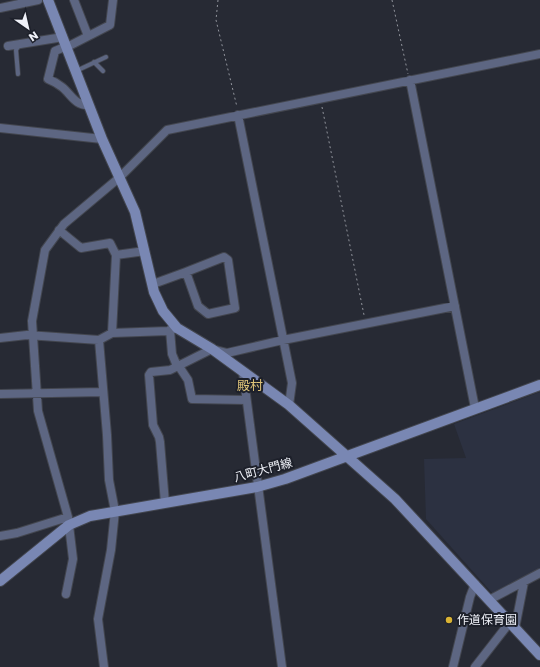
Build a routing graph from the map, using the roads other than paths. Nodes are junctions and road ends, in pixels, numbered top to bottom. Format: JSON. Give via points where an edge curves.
{"nodes":[{"id":1,"x":38,"y":0,"type":"edge"},
{"id":2,"x":48,"y":0,"type":"edge"},
{"id":3,"x":74,"y":0,"type":"edge"},
{"id":4,"x":113,"y":0,"type":"edge"},
{"id":5,"x":0,"y":8,"type":"edge"},
{"id":6,"x":88,"y":36,"type":"junction"},
{"id":7,"x":66,"y":43,"type":"junction"},
{"id":8,"x":20,"y":44,"type":"junction"},
{"id":9,"x":8,"y":46,"type":"dead end"},
{"id":10,"x":540,"y":54,"type":"edge"},
{"id":11,"x":106,"y":57,"type":"dead end"},
{"id":12,"x":94,"y":62,"type":"junction"},
{"id":13,"x":103,"y":70,"type":"dead end"},
{"id":14,"x":76,"y":71,"type":"junction"},
{"id":15,"x":18,"y":74,"type":"dead end"},
{"id":16,"x":410,"y":80,"type":"junction"},
{"id":17,"x":89,"y":105,"type":"junction"},
{"id":18,"x":238,"y":115,"type":"junction"},
{"id":19,"x":0,"y":128,"type":"edge"},
{"id":20,"x":102,"y":139,"type":"junction"},
{"id":21,"x":120,"y":178,"type":"junction"},
{"id":22,"x":59,"y":230,"type":"junction"},
{"id":23,"x":145,"y":251,"type":"junction"},
{"id":24,"x":116,"y":255,"type":"junction"},
{"id":25,"x":186,"y":272,"type":"junction"},
{"id":26,"x":153,"y":284,"type":"junction"},
{"id":27,"x":455,"y":306,"type":"junction"},
{"id":28,"x":173,"y":329,"type":"junction"},
{"id":29,"x":112,"y":333,"type":"junction"},
{"id":30,"x":33,"y":336,"type":"junction"},
{"id":31,"x":0,"y":338,"type":"edge"},
{"id":32,"x":99,"y":340,"type":"junction"},
{"id":33,"x":283,"y":340,"type":"junction"},
{"id":34,"x":212,"y":349,"type":"junction"},
{"id":35,"x":178,"y":366,"type":"junction"},
{"id":36,"x":243,"y":372,"type":"junction"},
{"id":37,"x":540,"y":384,"type":"edge"},
{"id":38,"x":37,"y":392,"type":"junction"},
{"id":39,"x":103,"y":392,"type":"junction"},
{"id":40,"x":0,"y":394,"type":"edge"},
{"id":41,"x":246,"y":400,"type":"junction"},
{"id":42,"x":289,"y":405,"type":"junction"},
{"id":43,"x":476,"y":408,"type":"junction"},
{"id":44,"x":346,"y":456,"type":"junction"},
{"id":45,"x":257,"y":487,"type":"junction"},
{"id":46,"x":165,"y":503,"type":"junction"},
{"id":47,"x":115,"y":511,"type":"junction"},
{"id":48,"x":69,"y":521,"type":"junction"},
{"id":49,"x":0,"y":536,"type":"edge"},
{"id":50,"x":540,"y":573,"type":"edge"},
{"id":51,"x":0,"y":578,"type":"edge"},
{"id":52,"x":524,"y":582,"type":"junction"},
{"id":53,"x":475,"y":584,"type":"junction"},
{"id":54,"x":66,"y":594,"type":"dead end"},
{"id":55,"x":489,"y":600,"type":"junction"},
{"id":56,"x":512,"y":625,"type":"junction"},
{"id":57,"x":540,"y":655,"type":"edge"},
{"id":58,"x":104,"y":667,"type":"edge"},
{"id":59,"x":282,"y":667,"type":"edge"},
{"id":60,"x":454,"y":667,"type":"edge"},
{"id":61,"x":475,"y":667,"type":"edge"}],
"edges":[{"from":1,"to":5,"type":"street"},
{"from":2,"to":7,"type":"street"},
{"from":3,"to":6,"type":"street"},
{"from":4,"to":6,"type":"street","via":[[110,25]]},
{"from":6,"to":7,"type":"street"},
{"from":7,"to":8,"type":"street"},
{"from":7,"to":14,"type":"street"},
{"from":7,"to":17,"type":"street","via":[[55,51],[48,79],[63,87],[76,102],[84,106]]},
{"from":8,"to":9,"type":"street"},
{"from":8,"to":15,"type":"lane","via":[[16,50]]},
{"from":10,"to":16,"type":"street"},
{"from":11,"to":12,"type":"lane"},
{"from":12,"to":13,"type":"lane"},
{"from":12,"to":14,"type":"lane"},
{"from":14,"to":17,"type":"street"},
{"from":16,"to":18,"type":"street"},
{"from":16,"to":27,"type":"street"},
{"from":17,"to":20,"type":"street"},
{"from":18,"to":21,"type":"street","via":[[167,130]]},
{"from":18,"to":33,"type":"street"},
{"from":19,"to":20,"type":"street"},
{"from":20,"to":21,"type":"street"},
{"from":21,"to":22,"type":"street"},
{"from":21,"to":23,"type":"street","via":[[134,212]]},
{"from":22,"to":24,"type":"street","via":[[81,248],[110,243]]},
{"from":22,"to":30,"type":"street","via":[[45,250],[32,321]]},
{"from":23,"to":24,"type":"street"},
{"from":23,"to":26,"type":"street"},
{"from":24,"to":29,"type":"street"},
{"from":25,"to":25,"type":"street","via":[[224,258],[228,260],[235,308],[208,314],[198,306]]},
{"from":25,"to":26,"type":"street"},
{"from":26,"to":28,"type":"street","via":[[158,302]]},
{"from":27,"to":33,"type":"street"},
{"from":27,"to":43,"type":"street"},
{"from":28,"to":29,"type":"street"},
{"from":28,"to":34,"type":"street"},
{"from":28,"to":35,"type":"street","via":[[172,354]]},
{"from":29,"to":32,"type":"street"},
{"from":30,"to":31,"type":"street"},
{"from":30,"to":32,"type":"street"},
{"from":30,"to":38,"type":"street"},
{"from":32,"to":39,"type":"street"},
{"from":33,"to":34,"type":"street","via":[[227,353]]},
{"from":33,"to":42,"type":"street","via":[[292,383]]},
{"from":34,"to":35,"type":"street"},
{"from":34,"to":36,"type":"street"},
{"from":35,"to":41,"type":"street","via":[[188,380],[192,399]]},
{"from":35,"to":46,"type":"street","via":[[170,370],[151,372],[149,375],[153,426],[160,442]]},
{"from":36,"to":41,"type":"street"},
{"from":36,"to":42,"type":"street"},
{"from":37,"to":43,"type":"street","name":"八町大門線"},
{"from":38,"to":39,"type":"street"},
{"from":38,"to":40,"type":"street"},
{"from":38,"to":48,"type":"street","via":[[40,422],[55,466]]},
{"from":39,"to":47,"type":"street","via":[[109,480]]},
{"from":41,"to":45,"type":"street"},
{"from":42,"to":44,"type":"street"},
{"from":43,"to":44,"type":"street","name":"八町大門線"},
{"from":44,"to":45,"type":"street","name":"八町大門線"},
{"from":44,"to":53,"type":"street","via":[[395,499]]},
{"from":45,"to":46,"type":"street","name":"八町大門線"},
{"from":45,"to":59,"type":"street"},
{"from":46,"to":47,"type":"street","name":"八町大門線"},
{"from":47,"to":48,"type":"street","name":"八町大門線"},
{"from":47,"to":58,"type":"street","via":[[112,550],[98,619]]},
{"from":48,"to":49,"type":"street"},
{"from":48,"to":51,"type":"street","name":"八町大門線"},
{"from":48,"to":54,"type":"street","via":[[73,559]]},
{"from":50,"to":52,"type":"street"},
{"from":52,"to":55,"type":"street"},
{"from":52,"to":56,"type":"street"},
{"from":53,"to":55,"type":"street"},
{"from":53,"to":60,"type":"street"},
{"from":55,"to":56,"type":"street"},
{"from":56,"to":57,"type":"street"},
{"from":56,"to":61,"type":"street"}]}
